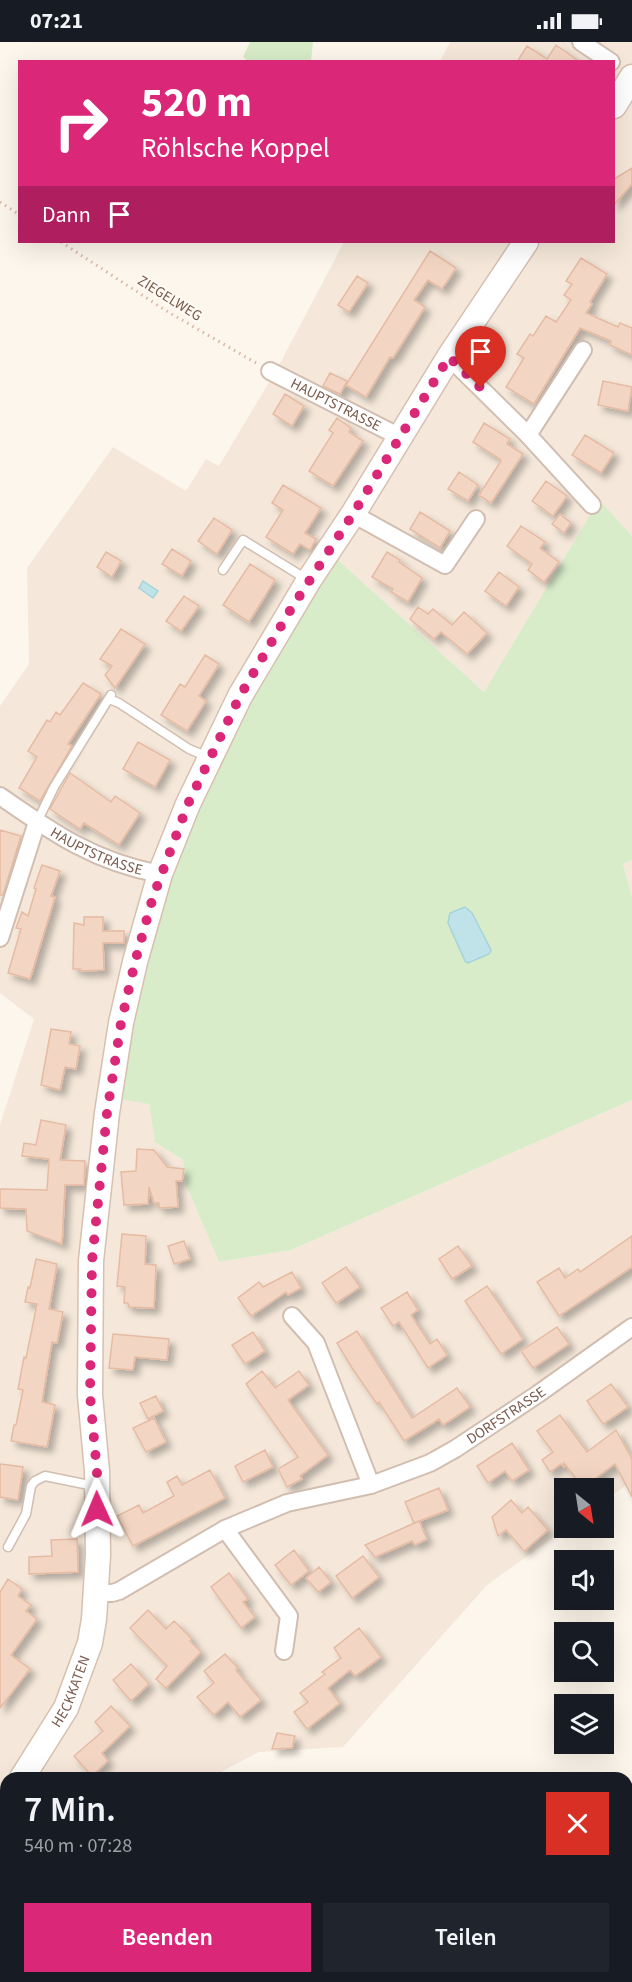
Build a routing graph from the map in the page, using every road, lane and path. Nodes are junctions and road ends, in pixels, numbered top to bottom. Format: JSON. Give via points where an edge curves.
{"nodes":[{"id":1,"x":580,"y":42,"type":"edge"},
{"id":2,"x":609,"y":60,"type":"edge"},
{"id":3,"x":615,"y":64,"type":"edge"},
{"id":4,"x":632,"y":76,"type":"edge"},
{"id":5,"x":615,"y":104,"type":"edge"},
{"id":6,"x":0,"y":202,"type":"edge"},
{"id":7,"x":18,"y":214,"type":"edge"},
{"id":8,"x":63,"y":243,"type":"edge"},
{"id":9,"x":525,"y":243,"type":"edge"},
{"id":10,"x":583,"y":350,"type":"dead end"},
{"id":11,"x":449,"y":357,"type":"junction"},
{"id":12,"x":270,"y":370,"type":"joint"},
{"id":13,"x":528,"y":435,"type":"junction"},
{"id":14,"x":400,"y":437,"type":"junction"},
{"id":15,"x":592,"y":505,"type":"dead end"},
{"id":16,"x":353,"y":514,"type":"junction"},
{"id":17,"x":476,"y":519,"type":"dead end"},
{"id":18,"x":223,"y":570,"type":"dead end"},
{"id":19,"x":309,"y":580,"type":"junction"},
{"id":20,"x":211,"y":758,"type":"junction"},
{"id":21,"x":0,"y":796,"type":"edge"},
{"id":22,"x":37,"y":822,"type":"junction"},
{"id":23,"x":160,"y":874,"type":"junction"},
{"id":24,"x":0,"y":938,"type":"edge"},
{"id":25,"x":292,"y":1316,"type":"dead end"},
{"id":26,"x":632,"y":1327,"type":"edge"},
{"id":27,"x":371,"y":1485,"type":"junction"},
{"id":28,"x":97,"y":1487,"type":"junction"},
{"id":29,"x":225,"y":1529,"type":"junction"},
{"id":30,"x":8,"y":1547,"type":"dead end"},
{"id":31,"x":95,"y":1593,"type":"junction"},
{"id":32,"x":284,"y":1651,"type":"dead end"},
{"id":33,"x":26,"y":1772,"type":"edge"}],
"edges":[{"from":1,"to":2,"type":"street"},
{"from":3,"to":4,"type":"street"},
{"from":4,"to":5,"type":"main road"},
{"from":6,"to":7,"type":"path"},
{"from":8,"to":12,"type":"path","name":"ZIEGELWEG","via":[[168,312]]},
{"from":9,"to":11,"type":"main road","name":"HAUPTSTRASSE"},
{"from":10,"to":13,"type":"street"},
{"from":11,"to":13,"type":"street"},
{"from":11,"to":14,"type":"main road","name":"HAUPTSTRASSE"},
{"from":12,"to":14,"type":"street","name":"HAUPTSTRASSE"},
{"from":13,"to":15,"type":"street"},
{"from":14,"to":16,"type":"main road","name":"HAUPTSTRASSE"},
{"from":16,"to":17,"type":"street","via":[[445,565]]},
{"from":16,"to":19,"type":"main road","name":"HAUPTSTRASSE"},
{"from":18,"to":19,"type":"lane","via":[[243,540]]},
{"from":19,"to":20,"type":"main road","name":"HAUPTSTRASSE","via":[[240,696]]},
{"from":20,"to":22,"type":"lane","via":[[110,697]]},
{"from":20,"to":23,"type":"main road","name":"HAUPTSTRASSE"},
{"from":21,"to":22,"type":"street","name":"HAUPTSTRASSE"},
{"from":22,"to":23,"type":"street","name":"HAUPTSTRASSE","via":[[92,854]]},
{"from":22,"to":24,"type":"street","name":"HAUPTSTRASSE"},
{"from":23,"to":28,"type":"main road","name":"HAUPTSTRASSE","via":[[121,1023],[107,1113],[92,1261],[90,1395]]},
{"from":25,"to":27,"type":"street","via":[[316,1343]]},
{"from":26,"to":27,"type":"street","name":"DORFSTRASSE","via":[[455,1449],[430,1463]]},
{"from":27,"to":29,"type":"street","name":"DORFSTRASSE","via":[[287,1503]]},
{"from":28,"to":30,"type":"lane","via":[[45,1476],[35,1482],[23,1520]]},
{"from":28,"to":31,"type":"main road","name":"HAUPTSTRASSE"},
{"from":29,"to":31,"type":"street","name":"DORFSTRASSE","via":[[126,1588]]},
{"from":29,"to":32,"type":"street","via":[[289,1616]]},
{"from":31,"to":33,"type":"main road","name":"HECKKATEN","via":[[90,1643],[78,1680]]}]}
